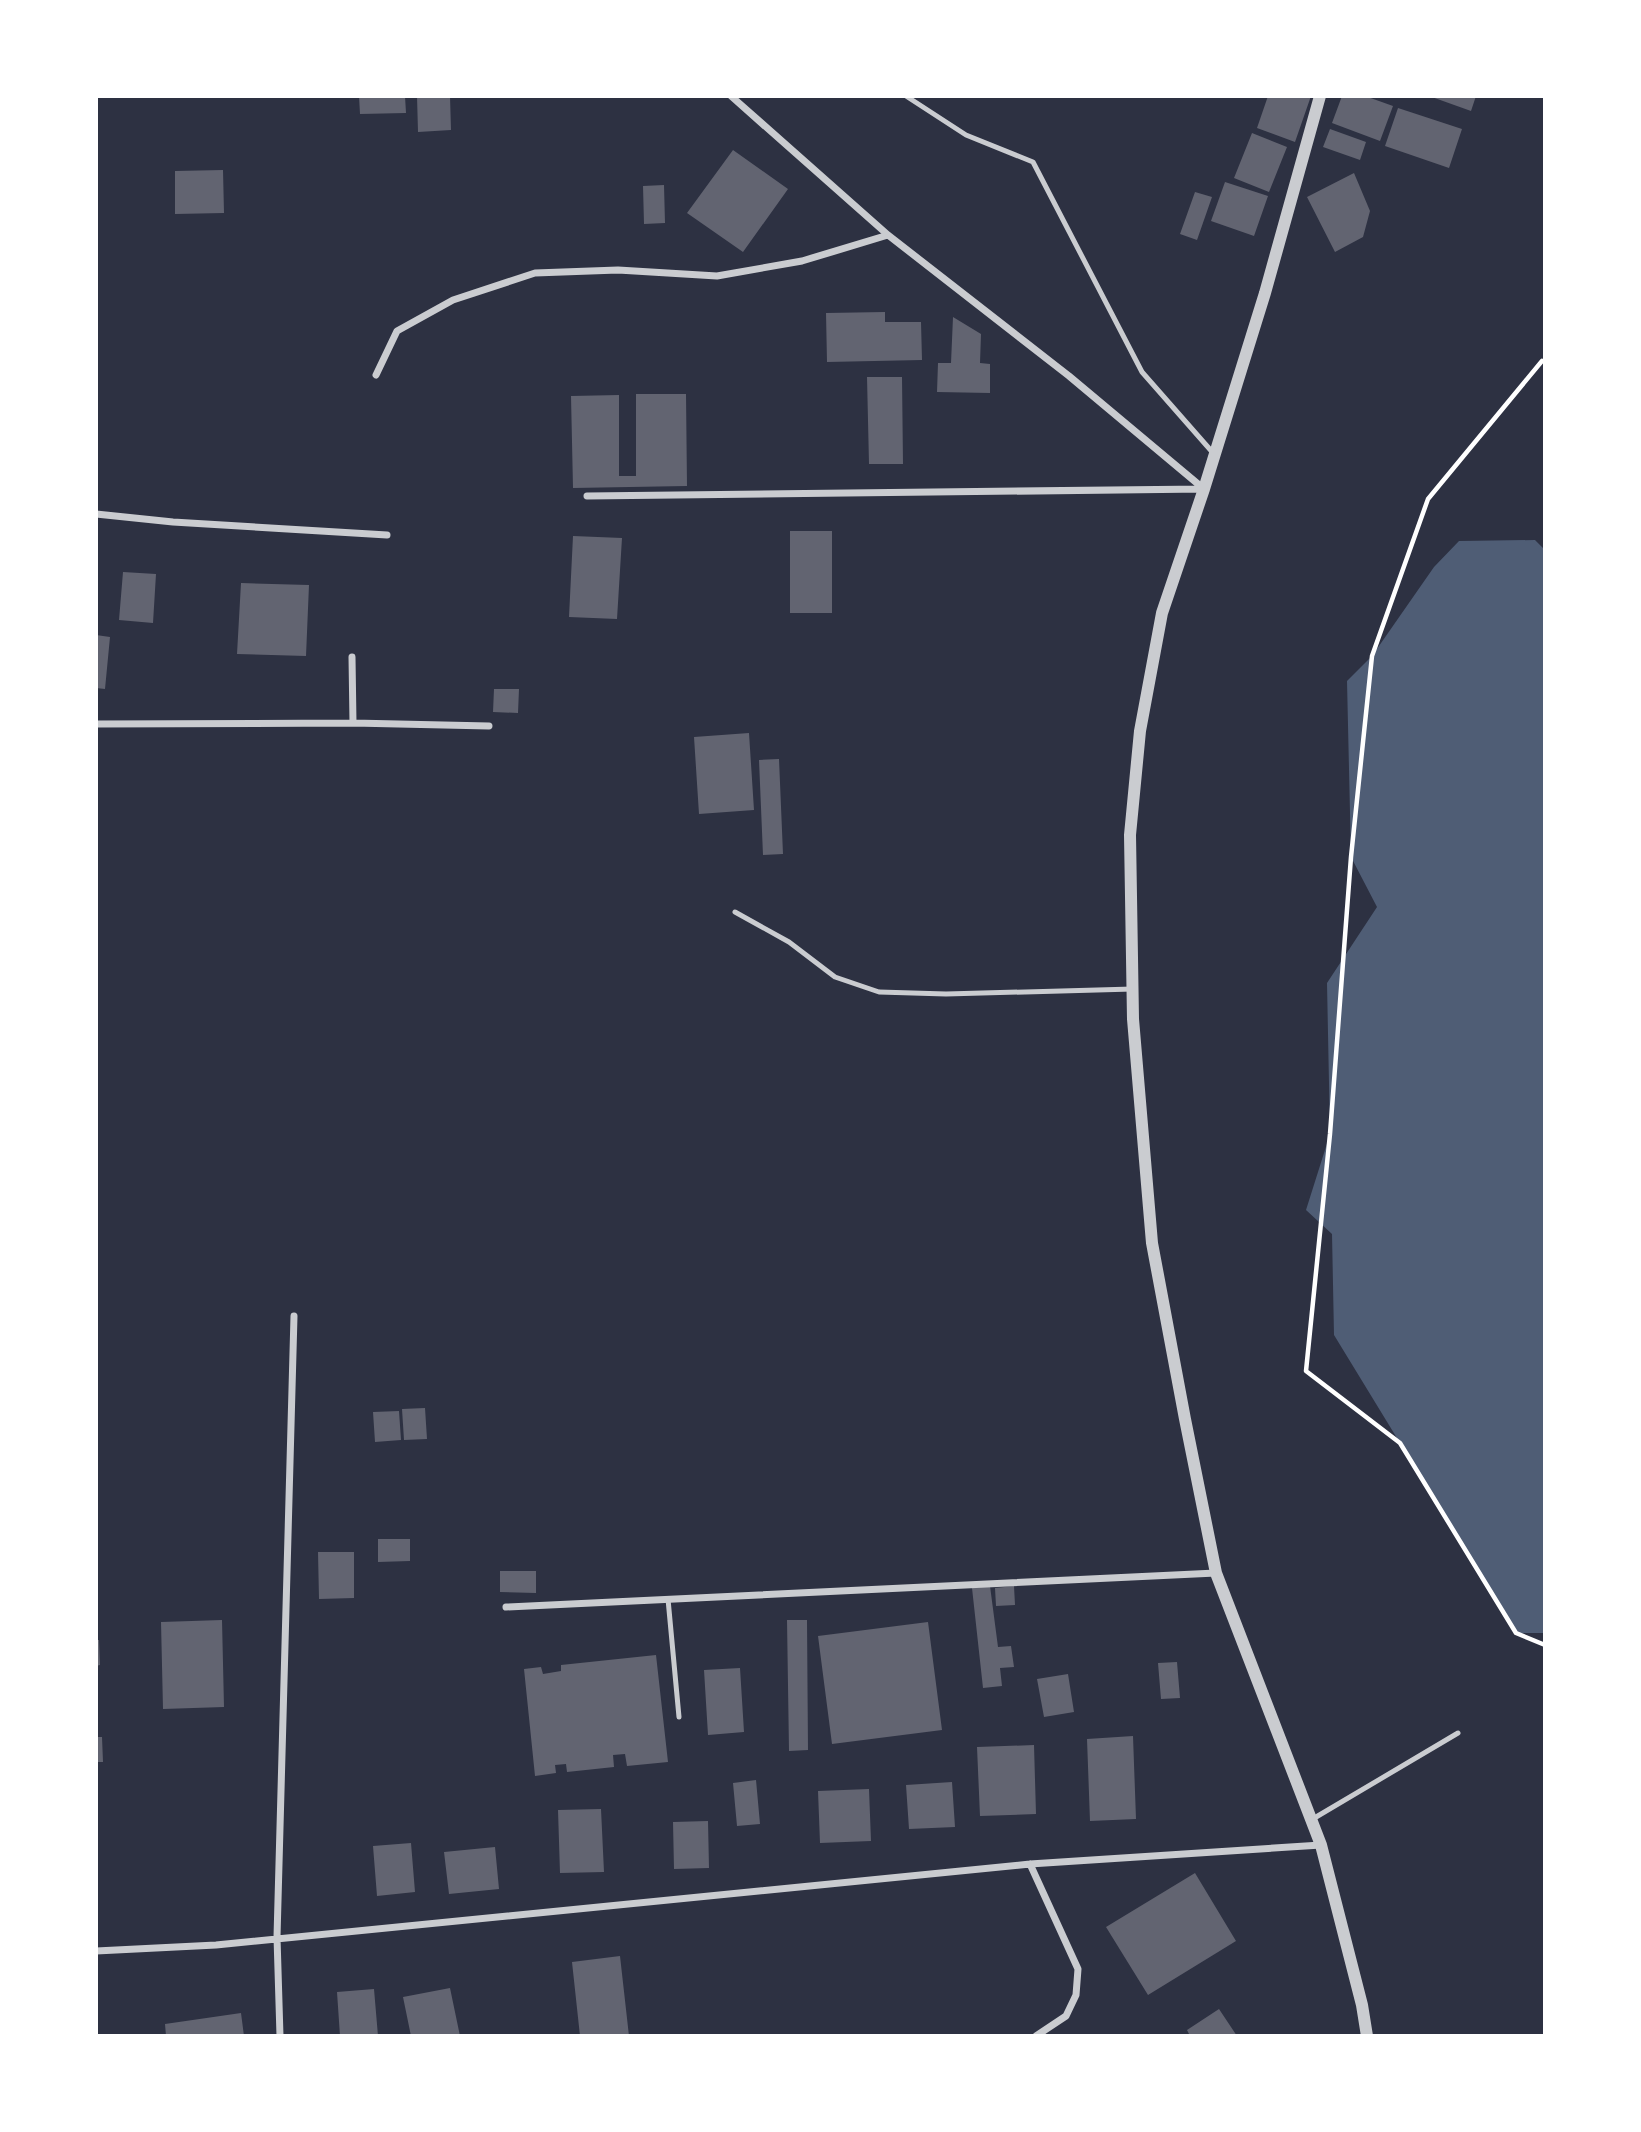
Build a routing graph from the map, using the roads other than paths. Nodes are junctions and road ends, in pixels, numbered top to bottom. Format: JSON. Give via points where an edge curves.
{"nodes":[{"id":1,"x":731,"y":96,"type":"edge"},
{"id":2,"x":906,"y":96,"type":"edge"},
{"id":3,"x":1320,"y":96,"type":"edge"},
{"id":4,"x":888,"y":235,"type":"junction"},
{"id":5,"x":376,"y":375,"type":"dead end"},
{"id":6,"x":1214,"y":454,"type":"junction"},
{"id":7,"x":1204,"y":489,"type":"junction"},
{"id":8,"x":587,"y":496,"type":"dead end"},
{"id":9,"x":96,"y":514,"type":"edge"},
{"id":10,"x":387,"y":535,"type":"dead end"},
{"id":11,"x":352,"y":657,"type":"dead end"},
{"id":12,"x":353,"y":723,"type":"junction"},
{"id":13,"x":96,"y":724,"type":"edge"},
{"id":14,"x":489,"y":726,"type":"dead end"},
{"id":15,"x":735,"y":912,"type":"dead end"},
{"id":16,"x":1133,"y":989,"type":"junction"},
{"id":17,"x":294,"y":1316,"type":"dead end"},
{"id":18,"x":1216,"y":1573,"type":"junction"},
{"id":19,"x":668,"y":1599,"type":"junction"},
{"id":20,"x":506,"y":1607,"type":"dead end"},
{"id":21,"x":679,"y":1717,"type":"dead end"},
{"id":22,"x":1458,"y":1733,"type":"dead end"},
{"id":23,"x":1311,"y":1820,"type":"junction"},
{"id":24,"x":1321,"y":1845,"type":"junction"},
{"id":25,"x":1030,"y":1864,"type":"junction"},
{"id":26,"x":277,"y":1937,"type":"junction"},
{"id":27,"x":96,"y":1951,"type":"edge"},
{"id":28,"x":280,"y":2036,"type":"edge"},
{"id":29,"x":1037,"y":2036,"type":"edge"},
{"id":30,"x":1367,"y":2036,"type":"edge"}],
"edges":[{"from":1,"to":4,"type":"street"},
{"from":2,"to":6,"type":"lane","via":[[966,135],[1033,162],[1142,372]]},
{"from":3,"to":6,"type":"street"},
{"from":4,"to":5,"type":"street","via":[[802,261],[717,276],[618,270],[535,273],[453,300],[397,331]]},
{"from":4,"to":7,"type":"street"},
{"from":6,"to":7,"type":"street"},
{"from":7,"to":8,"type":"street"},
{"from":7,"to":16,"type":"street","via":[[1162,613],[1140,731],[1130,835]]},
{"from":9,"to":10,"type":"street"},
{"from":11,"to":12,"type":"street"},
{"from":12,"to":13,"type":"street"},
{"from":12,"to":14,"type":"street"},
{"from":15,"to":16,"type":"lane","via":[[789,942],[835,977],[879,992]]},
{"from":16,"to":18,"type":"street","via":[[1152,1243]]},
{"from":17,"to":26,"type":"street"},
{"from":18,"to":19,"type":"street"},
{"from":18,"to":23,"type":"street"},
{"from":19,"to":20,"type":"street"},
{"from":19,"to":21,"type":"lane"},
{"from":22,"to":23,"type":"lane"},
{"from":23,"to":24,"type":"street"},
{"from":24,"to":25,"type":"street"},
{"from":24,"to":30,"type":"street"},
{"from":25,"to":26,"type":"street"},
{"from":25,"to":29,"type":"street","via":[[1078,1969],[1076,1995],[1066,2016]]},
{"from":26,"to":27,"type":"street"},
{"from":26,"to":28,"type":"street"}]}
